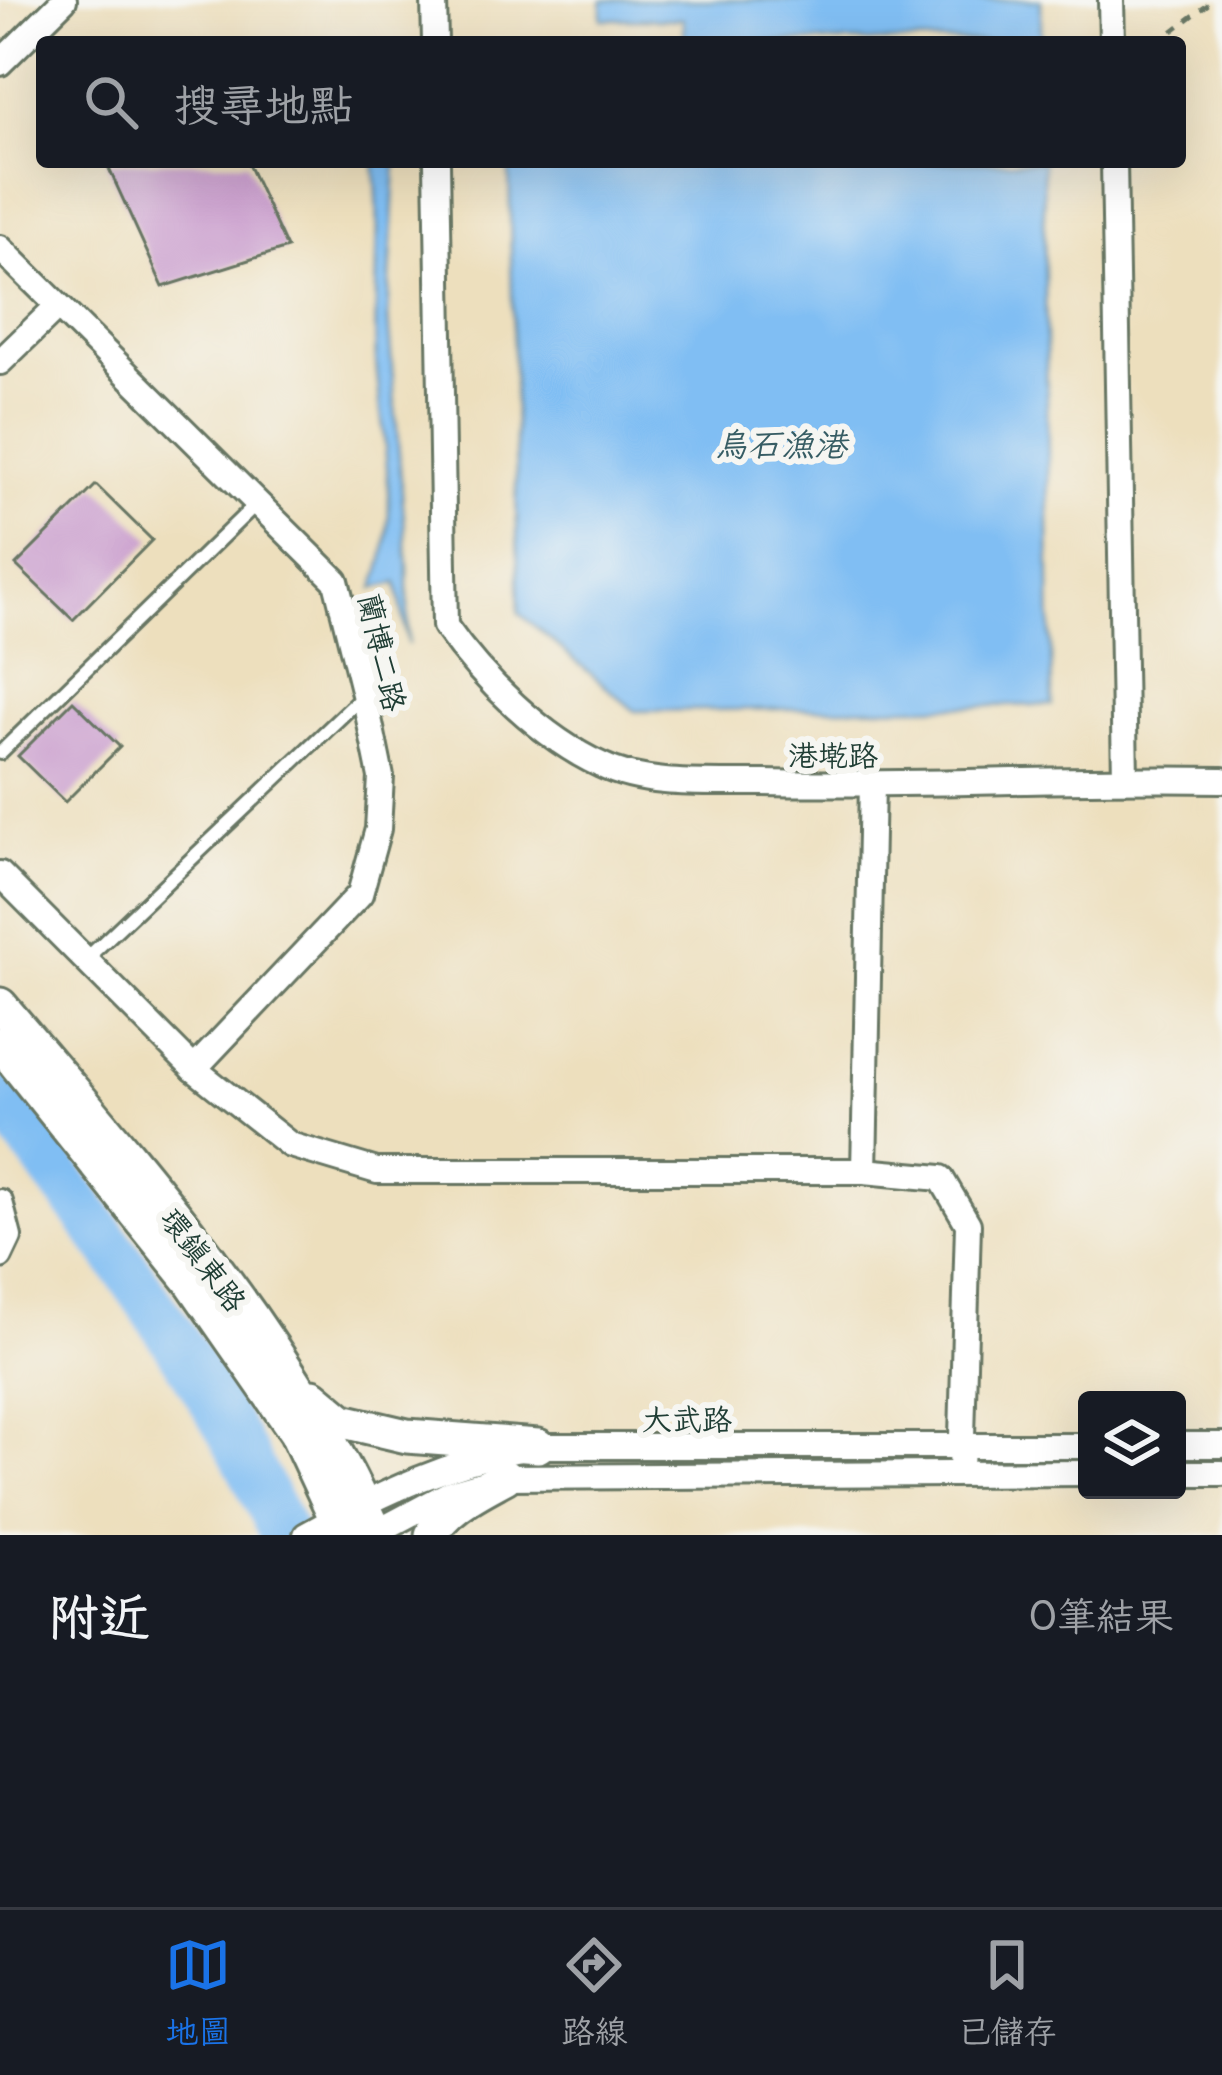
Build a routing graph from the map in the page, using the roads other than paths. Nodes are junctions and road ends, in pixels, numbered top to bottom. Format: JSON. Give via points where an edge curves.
{"nodes":[{"id":1,"x":64,"y":0,"type":"edge"},
{"id":2,"x":434,"y":0,"type":"edge"},
{"id":3,"x":1111,"y":0,"type":"edge"},
{"id":4,"x":435,"y":36,"type":"edge"},
{"id":5,"x":1112,"y":36,"type":"edge"},
{"id":6,"x":0,"y":63,"type":"edge"},
{"id":7,"x":437,"y":168,"type":"edge"},
{"id":8,"x":1114,"y":168,"type":"edge"},
{"id":9,"x":0,"y":248,"type":"edge"},
{"id":10,"x":57,"y":307,"type":"junction"},
{"id":11,"x":0,"y":362,"type":"edge"},
{"id":12,"x":256,"y":503,"type":"junction"},
{"id":13,"x":364,"y":694,"type":"junction"},
{"id":14,"x":0,"y":753,"type":"edge"},
{"id":15,"x":1125,"y":778,"type":"junction"},
{"id":16,"x":1222,"y":780,"type":"edge"},
{"id":17,"x":872,"y":783,"type":"junction"},
{"id":18,"x":0,"y":874,"type":"edge"},
{"id":19,"x":85,"y":959,"type":"junction"},
{"id":20,"x":0,"y":1005,"type":"edge"},
{"id":21,"x":0,"y":1044,"type":"edge"},
{"id":22,"x":194,"y":1069,"type":"junction"},
{"id":23,"x":864,"y":1171,"type":"junction"},
{"id":24,"x":0,"y":1202,"type":"edge"},
{"id":25,"x":0,"y":1256,"type":"edge"},
{"id":26,"x":298,"y":1384,"type":"junction"},
{"id":27,"x":1186,"y":1445,"type":"edge"},
{"id":28,"x":1222,"y":1445,"type":"edge"},
{"id":29,"x":538,"y":1447,"type":"junction"},
{"id":30,"x":1078,"y":1447,"type":"edge"},
{"id":31,"x":962,"y":1460,"type":"junction"},
{"id":32,"x":1078,"y":1472,"type":"edge"},
{"id":33,"x":1186,"y":1473,"type":"edge"},
{"id":34,"x":1222,"y":1473,"type":"edge"},
{"id":35,"x":505,"y":1477,"type":"junction"},
{"id":36,"x":348,"y":1528,"type":"edge"},
{"id":37,"x":432,"y":1535,"type":"edge"}],
"edges":[{"from":1,"to":6,"type":"street"},
{"from":2,"to":4,"type":"street"},
{"from":3,"to":5,"type":"street"},
{"from":7,"to":17,"type":"street","name":"港墘路","via":[[442,597],[446,626],[473,666],[570,745],[641,778]]},
{"from":8,"to":15,"type":"street"},
{"from":9,"to":10,"type":"street","name":"蘭博二路"},
{"from":10,"to":11,"type":"street"},
{"from":10,"to":12,"type":"street","name":"蘭博二路"},
{"from":12,"to":13,"type":"street","name":"蘭博二路","via":[[336,581]]},
{"from":12,"to":14,"type":"lane"},
{"from":13,"to":19,"type":"lane"},
{"from":13,"to":22,"type":"street","name":"蘭博二路","via":[[381,777],[378,829],[359,893]]},
{"from":15,"to":16,"type":"street","name":"港墘路"},
{"from":15,"to":17,"type":"street","name":"港墘路"},
{"from":17,"to":23,"type":"street"},
{"from":18,"to":19,"type":"street"},
{"from":19,"to":22,"type":"street"},
{"from":20,"to":26,"type":"street","name":"環鎮東路"},
{"from":21,"to":36,"type":"street","name":"環鎮東路","via":[[193,1284],[296,1432]]},
{"from":22,"to":23,"type":"street","via":[[290,1145],[377,1171]]},
{"from":23,"to":31,"type":"street","via":[[941,1178],[968,1224]]},
{"from":24,"to":25,"type":"street","via":[[9,1237]]},
{"from":26,"to":29,"type":"street","via":[[343,1421],[407,1436]]},
{"from":26,"to":36,"type":"street","name":"環鎮東路"},
{"from":27,"to":28,"type":"street"},
{"from":29,"to":31,"type":"street","name":"大武路"},
{"from":29,"to":36,"type":"street","name":"大武路","via":[[484,1454]]},
{"from":30,"to":31,"type":"street","name":"大武路"},
{"from":31,"to":32,"type":"street","name":"大武路"},
{"from":31,"to":35,"type":"street","name":"大武路"},
{"from":33,"to":34,"type":"street"},
{"from":35,"to":36,"type":"street","name":"大武路"},
{"from":35,"to":37,"type":"street","via":[[470,1497]]}]}
